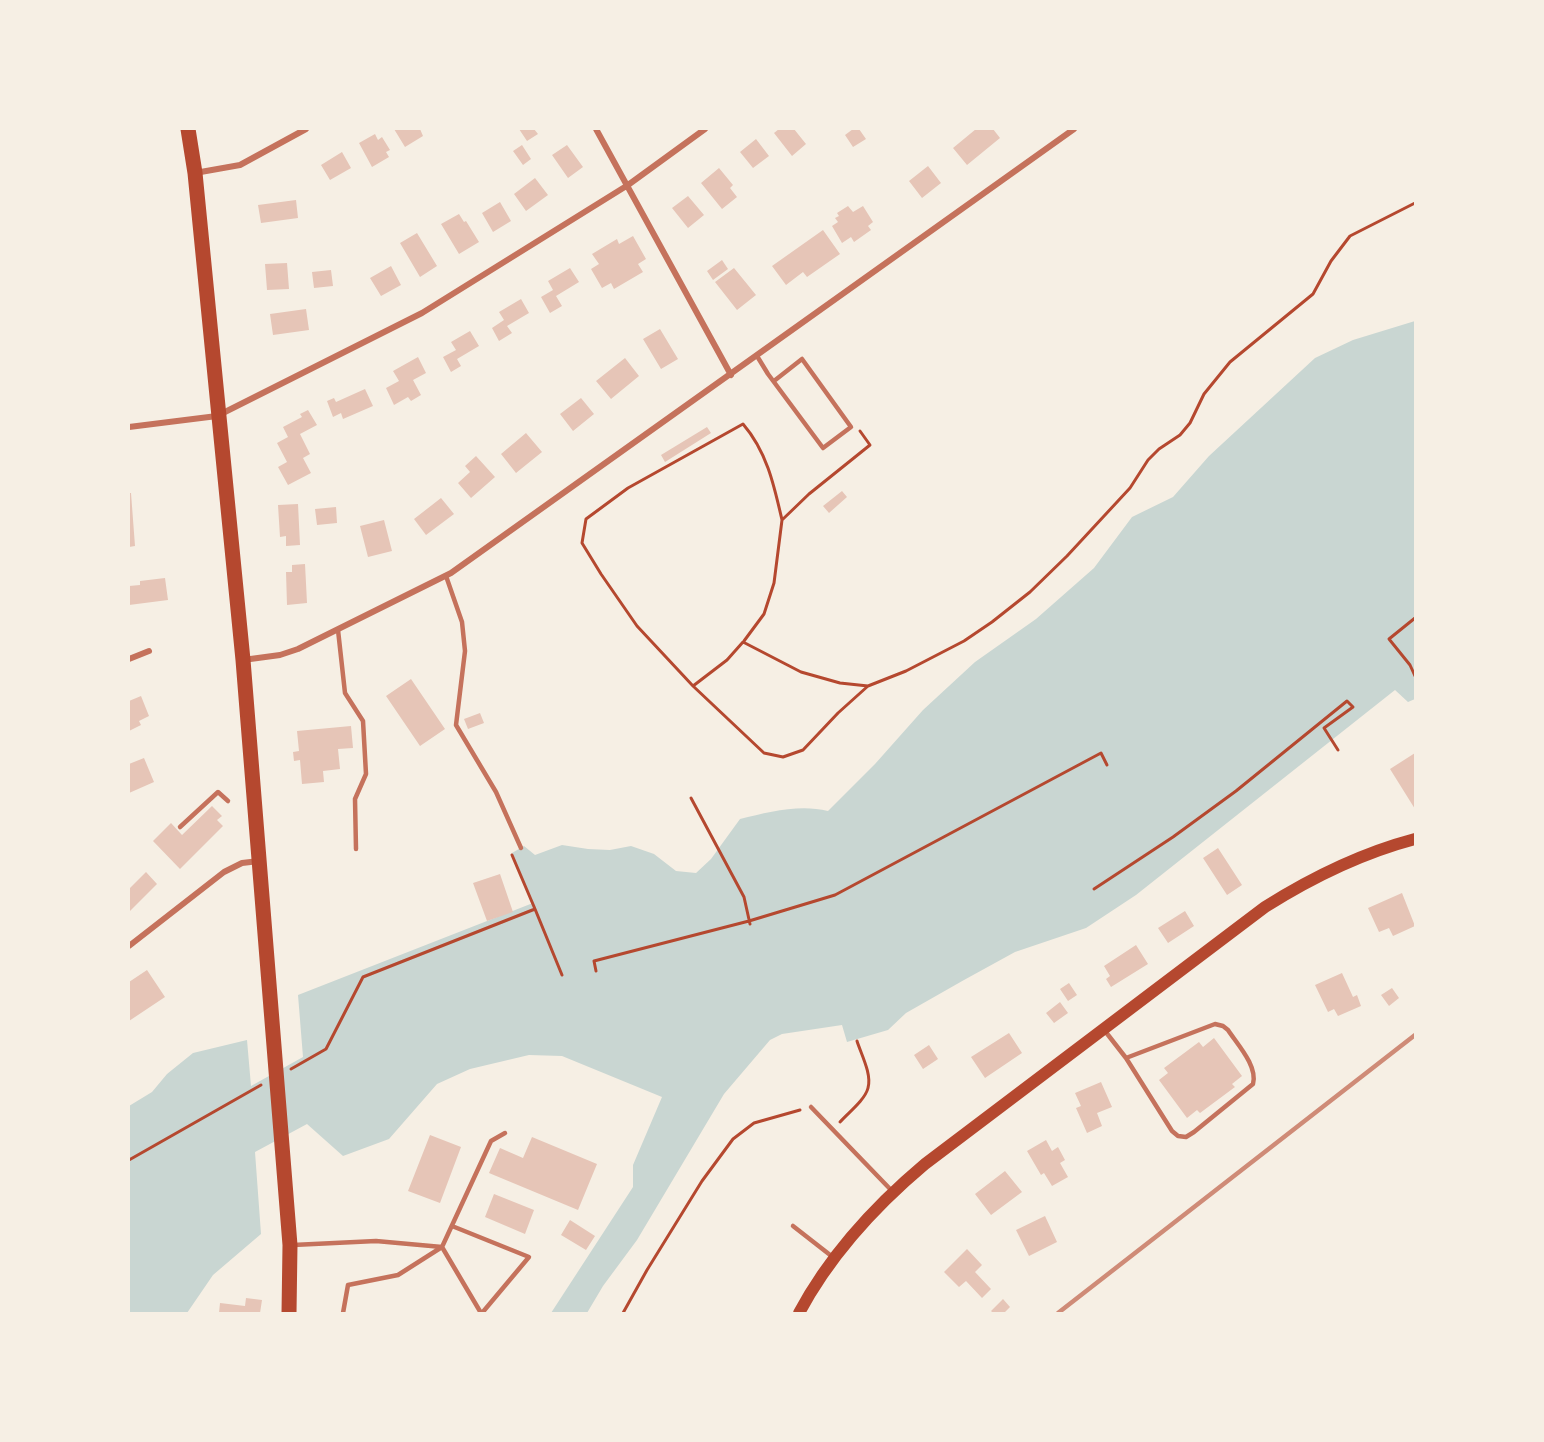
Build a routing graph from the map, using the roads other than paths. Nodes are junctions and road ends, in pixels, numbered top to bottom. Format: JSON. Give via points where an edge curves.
{"nodes":[{"id":1,"x":188,"y":129,"type":"edge"},
{"id":2,"x":306,"y":129,"type":"edge"},
{"id":3,"x":596,"y":129,"type":"edge"},
{"id":4,"x":705,"y":129,"type":"edge"},
{"id":5,"x":1074,"y":129,"type":"edge"},
{"id":6,"x":195,"y":173,"type":"junction"},
{"id":7,"x":628,"y":185,"type":"junction"},
{"id":8,"x":758,"y":356,"type":"junction"},
{"id":9,"x":731,"y":375,"type":"junction"},
{"id":10,"x":774,"y":381,"type":"junction"},
{"id":11,"x":217,"y":416,"type":"junction"},
{"id":12,"x":129,"y":427,"type":"edge"},
{"id":13,"x":446,"y":576,"type":"junction"},
{"id":14,"x":338,"y":630,"type":"junction"},
{"id":15,"x":149,"y":651,"type":"dead end"},
{"id":16,"x":129,"y":659,"type":"edge"},
{"id":17,"x":243,"y":660,"type":"junction"},
{"id":18,"x":228,"y":801,"type":"dead end"},
{"id":19,"x":180,"y":827,"type":"dead end"},
{"id":20,"x":1415,"y":839,"type":"edge"},
{"id":21,"x":521,"y":848,"type":"dead end"},
{"id":22,"x":356,"y":849,"type":"dead end"},
{"id":23,"x":259,"y":861,"type":"junction"},
{"id":24,"x":129,"y":946,"type":"edge"},
{"id":25,"x":1103,"y":1029,"type":"junction"},
{"id":26,"x":1126,"y":1058,"type":"junction"},
{"id":27,"x":811,"y":1107,"type":"road end"},
{"id":28,"x":504,"y":1133,"type":"dead end"},
{"id":29,"x":893,"y":1192,"type":"junction"},
{"id":30,"x":452,"y":1226,"type":"junction"},
{"id":31,"x":793,"y":1226,"type":"dead end"},
{"id":32,"x":290,"y":1245,"type":"junction"},
{"id":33,"x":442,"y":1247,"type":"junction"},
{"id":34,"x":834,"y":1258,"type":"junction"},
{"id":35,"x":289,"y":1313,"type":"edge"},
{"id":36,"x":343,"y":1313,"type":"edge"},
{"id":37,"x":482,"y":1313,"type":"edge"},
{"id":38,"x":799,"y":1313,"type":"edge"}],
"edges":[{"from":1,"to":6,"type":"main road"},
{"from":2,"to":6,"type":"street","via":[[240,165]]},
{"from":3,"to":7,"type":"street"},
{"from":4,"to":7,"type":"street"},
{"from":5,"to":8,"type":"street"},
{"from":6,"to":11,"type":"main road"},
{"from":7,"to":9,"type":"street"},
{"from":7,"to":11,"type":"street","via":[[422,313]]},
{"from":8,"to":9,"type":"street"},
{"from":8,"to":10,"type":"lane"},
{"from":9,"to":13,"type":"street"},
{"from":10,"to":10,"type":"lane","via":[[823,448],[851,427],[802,359]]},
{"from":11,"to":12,"type":"street"},
{"from":11,"to":17,"type":"main road"},
{"from":13,"to":14,"type":"street"},
{"from":13,"to":21,"type":"lane","via":[[462,622],[465,651],[456,724],[496,792]]},
{"from":14,"to":17,"type":"street","via":[[280,655]]},
{"from":14,"to":22,"type":"lane","via":[[345,693],[363,721],[366,774],[355,799]]},
{"from":15,"to":16,"type":"street"},
{"from":17,"to":23,"type":"main road"},
{"from":18,"to":19,"type":"lane","via":[[218,792]]},
{"from":20,"to":25,"type":"main road","via":[[1341,866],[1282,896]]},
{"from":23,"to":24,"type":"street","via":[[242,863],[224,872]]},
{"from":23,"to":32,"type":"main road","via":[[281,1067]]},
{"from":25,"to":26,"type":"lane"},
{"from":25,"to":29,"type":"main road"},
{"from":26,"to":26,"type":"lane","via":[[1178,1136],[1185,1137],[1253,1084],[1254,1079],[1249,1063],[1228,1030],[1215,1024]]},
{"from":27,"to":29,"type":"lane"},
{"from":28,"to":30,"type":"lane","via":[[491,1141]]},
{"from":29,"to":34,"type":"main road"},
{"from":30,"to":33,"type":"lane"},
{"from":30,"to":37,"type":"lane","via":[[529,1257]]},
{"from":31,"to":34,"type":"lane"},
{"from":32,"to":33,"type":"lane","via":[[376,1241]]},
{"from":32,"to":35,"type":"main road"},
{"from":33,"to":36,"type":"lane","via":[[398,1275],[348,1285]]},
{"from":33,"to":37,"type":"lane"},
{"from":34,"to":38,"type":"main road"}]}
